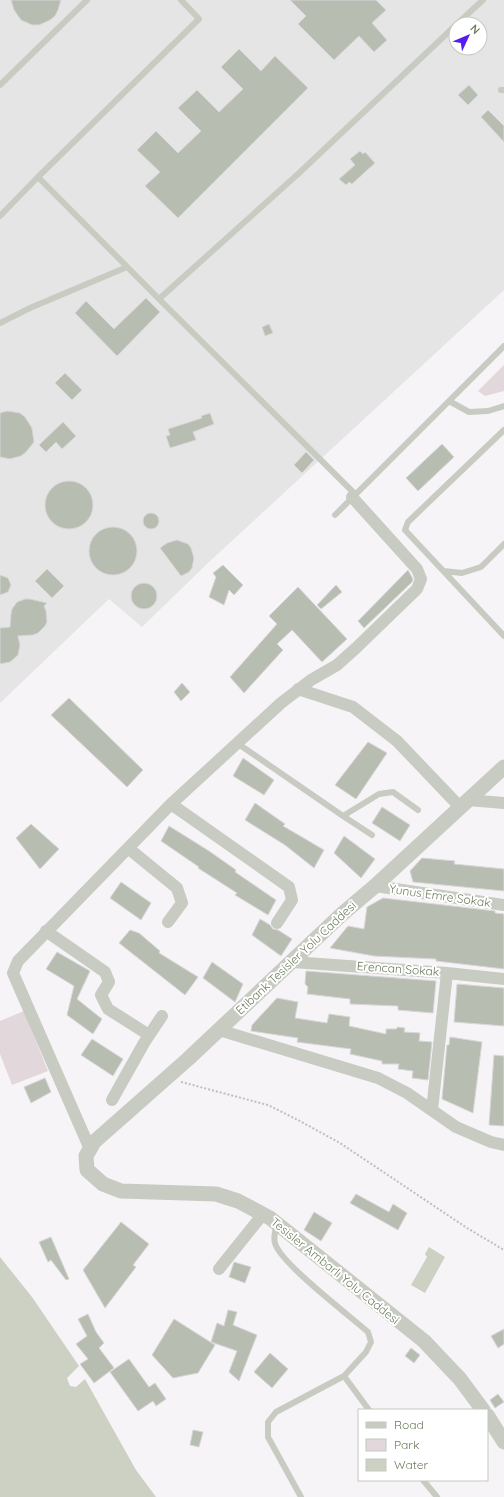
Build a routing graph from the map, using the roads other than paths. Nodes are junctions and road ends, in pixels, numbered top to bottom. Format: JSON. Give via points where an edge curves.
{"nodes":[{"id":1,"x":87,"y":0,"type":"edge"},
{"id":2,"x":181,"y":0,"type":"edge"},
{"id":3,"x":483,"y":0,"type":"edge"},
{"id":4,"x":465,"y":16,"type":"edge"},
{"id":5,"x":448,"y":32,"type":"edge"},
{"id":6,"x":0,"y":85,"type":"edge"},
{"id":7,"x":38,"y":177,"type":"junction"},
{"id":8,"x":0,"y":216,"type":"edge"},
{"id":9,"x":127,"y":267,"type":"junction"},
{"id":10,"x":159,"y":300,"type":"junction"},
{"id":11,"x":0,"y":324,"type":"edge"},
{"id":12,"x":504,"y":346,"type":"edge"},
{"id":13,"x":449,"y":401,"type":"junction"},
{"id":14,"x":504,"y":406,"type":"edge"},
{"id":15,"x":504,"y":430,"type":"edge"},
{"id":16,"x":354,"y":496,"type":"junction"},
{"id":17,"x":335,"y":515,"type":"dead end"},
{"id":18,"x":504,"y":544,"type":"edge"},
{"id":19,"x":444,"y":571,"type":"junction"},
{"id":20,"x":504,"y":636,"type":"edge"},
{"id":21,"x":298,"y":690,"type":"junction"},
{"id":22,"x":237,"y":743,"type":"junction"},
{"id":23,"x":504,"y":767,"type":"edge"},
{"id":24,"x":464,"y":803,"type":"junction"},
{"id":25,"x":504,"y":803,"type":"edge"},
{"id":26,"x":171,"y":804,"type":"junction"},
{"id":27,"x":418,"y":810,"type":"dead end"},
{"id":28,"x":343,"y":816,"type":"junction"},
{"id":29,"x":372,"y":835,"type":"dead end"},
{"id":30,"x":128,"y":848,"type":"junction"},
{"id":31,"x":375,"y":886,"type":"junction"},
{"id":32,"x":504,"y":905,"type":"edge"},
{"id":33,"x":168,"y":922,"type":"dead end"},
{"id":34,"x":277,"y":922,"type":"dead end"},
{"id":35,"x":46,"y":931,"type":"junction"},
{"id":36,"x":292,"y":962,"type":"junction"},
{"id":37,"x":447,"y":973,"type":"junction"},
{"id":38,"x":504,"y":979,"type":"edge"},
{"id":39,"x":162,"y":1016,"type":"dead end"},
{"id":40,"x":219,"y":1030,"type":"junction"},
{"id":41,"x":149,"y":1035,"type":"junction"},
{"id":42,"x":112,"y":1100,"type":"dead end"},
{"id":43,"x":432,"y":1110,"type":"junction"},
{"id":44,"x":504,"y":1145,"type":"edge"},
{"id":45,"x":90,"y":1149,"type":"junction"},
{"id":46,"x":263,"y":1214,"type":"junction"},
{"id":47,"x":276,"y":1223,"type":"junction"},
{"id":48,"x":219,"y":1269,"type":"dead end"},
{"id":49,"x":344,"y":1376,"type":"junction"},
{"id":50,"x":368,"y":1409,"type":"edge"},
{"id":51,"x":482,"y":1409,"type":"edge"},
{"id":52,"x":488,"y":1417,"type":"edge"},
{"id":53,"x":504,"y":1442,"type":"edge"},
{"id":54,"x":424,"y":1481,"type":"edge"},
{"id":55,"x":300,"y":1497,"type":"edge"},
{"id":56,"x":437,"y":1497,"type":"edge"}],
"edges":[{"from":1,"to":6,"type":"lane"},
{"from":2,"to":7,"type":"lane","via":[[198,19]]},
{"from":3,"to":4,"type":"lane"},
{"from":5,"to":10,"type":"lane","via":[[298,174]]},
{"from":7,"to":8,"type":"lane"},
{"from":7,"to":9,"type":"lane"},
{"from":9,"to":10,"type":"lane"},
{"from":9,"to":11,"type":"lane","via":[[30,308]]},
{"from":10,"to":16,"type":"lane"},
{"from":12,"to":13,"type":"lane"},
{"from":13,"to":14,"type":"lane","via":[[469,412],[488,411]]},
{"from":13,"to":16,"type":"lane"},
{"from":15,"to":19,"type":"lane","via":[[408,522],[405,530]]},
{"from":16,"to":17,"type":"lane"},
{"from":16,"to":21,"type":"street","via":[[417,569],[421,579],[417,589],[356,648],[337,665]]},
{"from":18,"to":19,"type":"lane","via":[[481,567],[462,573]]},
{"from":19,"to":20,"type":"lane"},
{"from":21,"to":22,"type":"street"},
{"from":21,"to":24,"type":"street","via":[[353,706]]},
{"from":22,"to":26,"type":"street"},
{"from":22,"to":28,"type":"lane"},
{"from":23,"to":24,"type":"street","name":"Etibank Tesisler Yolu Caddesi"},
{"from":24,"to":25,"type":"street"},
{"from":24,"to":31,"type":"street","name":"Etibank Tesisler Yolu Caddesi"},
{"from":26,"to":30,"type":"street"},
{"from":26,"to":34,"type":"street","via":[[289,887],[292,900]]},
{"from":27,"to":28,"type":"lane","via":[[393,792],[379,794]]},
{"from":28,"to":29,"type":"lane"},
{"from":30,"to":33,"type":"street","via":[[177,888],[182,903]]},
{"from":30,"to":35,"type":"street"},
{"from":31,"to":32,"type":"street","name":"Yunus Emre Sokak"},
{"from":31,"to":36,"type":"street","name":"Etibank Tesisler Yolu Caddesi"},
{"from":35,"to":41,"type":"street","via":[[105,972],[109,982],[101,995],[108,1009]]},
{"from":35,"to":45,"type":"street","via":[[18,961],[13,973]]},
{"from":36,"to":37,"type":"street","name":"Erencan Sokak"},
{"from":36,"to":40,"type":"street","name":"Etibank Tesisler Yolu Caddesi"},
{"from":37,"to":38,"type":"street","name":"Erencan Sokak"},
{"from":37,"to":43,"type":"street"},
{"from":39,"to":41,"type":"street"},
{"from":40,"to":43,"type":"street","via":[[378,1078],[406,1092]]},
{"from":40,"to":45,"type":"street","name":"Etibank Tesisler Yolu Caddesi","via":[[94,1142]]},
{"from":41,"to":42,"type":"street"},
{"from":43,"to":44,"type":"street","via":[[456,1127]]},
{"from":45,"to":46,"type":"street","name":"Tesisler Ambarlı Yolu Caddesi","via":[[86,1156],[87,1170],[103,1184],[121,1191],[216,1194],[238,1201]]},
{"from":46,"to":47,"type":"street","name":"Tesisler Ambarlı Yolu Caddesi"},
{"from":46,"to":48,"type":"street"},
{"from":47,"to":49,"type":"lane","via":[[274,1242],[279,1252],[297,1271],[368,1332],[372,1342]]},
{"from":47,"to":51,"type":"street","name":"Tesisler Ambarlı Yolu Caddesi","via":[[424,1342],[460,1379]]},
{"from":49,"to":50,"type":"lane"},
{"from":49,"to":55,"type":"lane","via":[[276,1412],[268,1422],[268,1437]]},
{"from":52,"to":53,"type":"street"},
{"from":54,"to":56,"type":"lane"}]}
